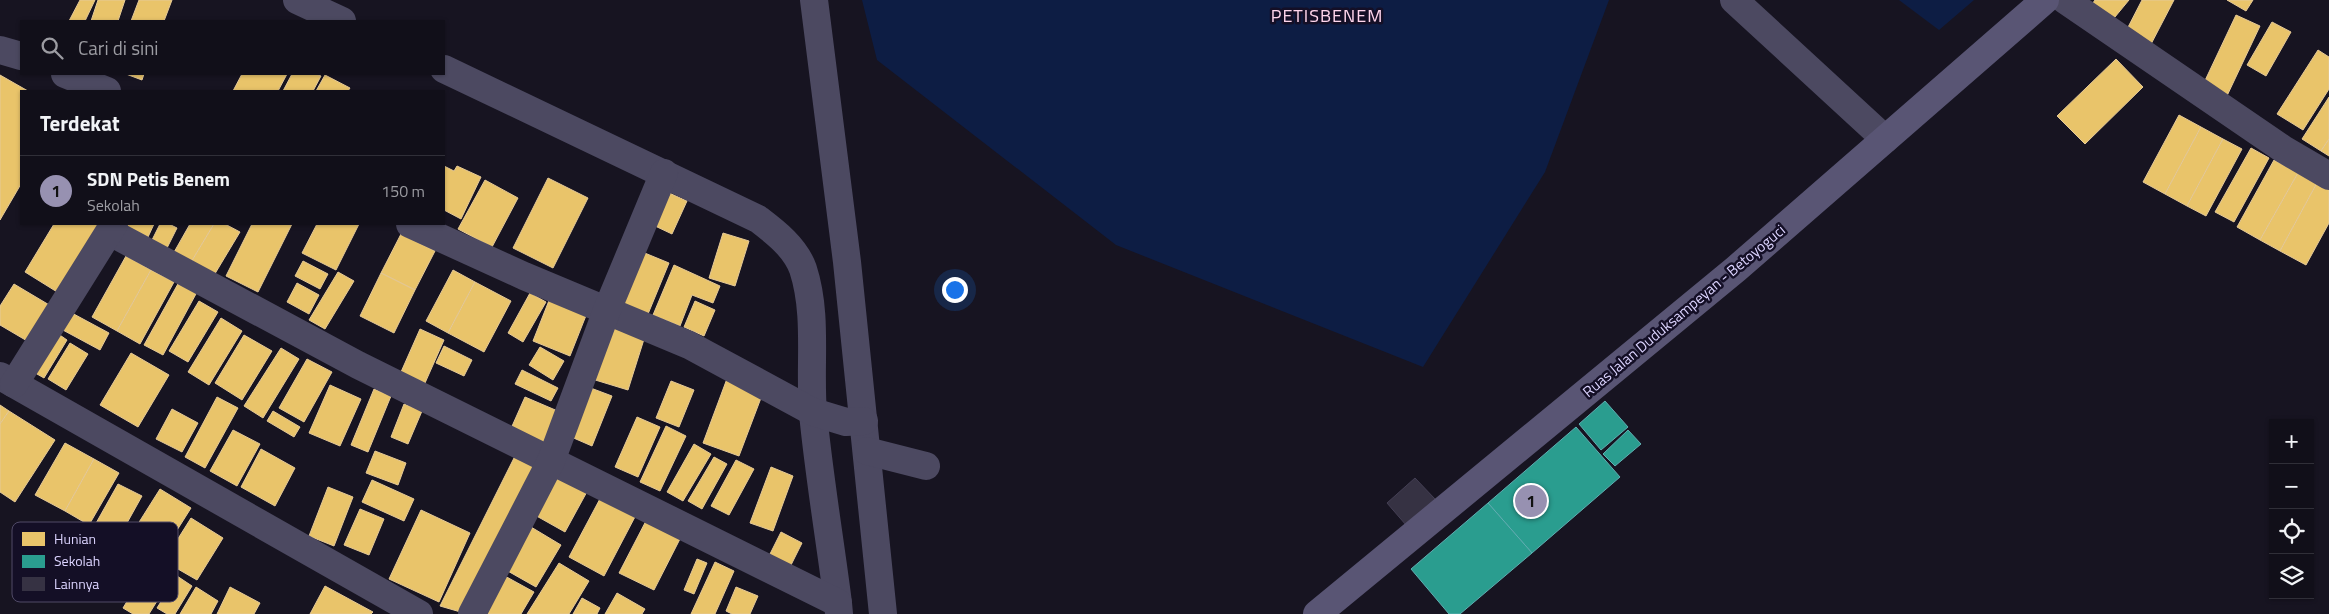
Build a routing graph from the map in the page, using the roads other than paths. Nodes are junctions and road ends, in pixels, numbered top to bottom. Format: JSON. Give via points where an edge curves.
{"nodes":[{"id":1,"x":297,"y":0,"type":"edge"},
{"id":2,"x":814,"y":0,"type":"edge"},
{"id":3,"x":1734,"y":0,"type":"edge"},
{"id":4,"x":2045,"y":0,"type":"edge"},
{"id":5,"x":2065,"y":0,"type":"edge"},
{"id":6,"x":340,"y":20,"type":"edge"},
{"id":7,"x":0,"y":50,"type":"edge"},
{"id":8,"x":20,"y":56,"type":"edge"},
{"id":9,"x":445,"y":69,"type":"edge"},
{"id":10,"x":67,"y":75,"type":"edge"},
{"id":11,"x":105,"y":90,"type":"edge"},
{"id":12,"x":1886,"y":139,"type":"junction"},
{"id":13,"x":664,"y":173,"type":"junction"},
{"id":14,"x":2329,"y":176,"type":"edge"},
{"id":15,"x":412,"y":225,"type":"edge"},
{"id":16,"x":112,"y":228,"type":"edge"},
{"id":17,"x":607,"y":310,"type":"junction"},
{"id":18,"x":7,"y":380,"type":"edge"},
{"id":19,"x":838,"y":418,"type":"junction"},
{"id":20,"x":867,"y":451,"type":"junction"},
{"id":21,"x":552,"y":461,"type":"junction"},
{"id":22,"x":926,"y":466,"type":"dead end"},
{"id":23,"x":838,"y":608,"type":"edge"},
{"id":24,"x":419,"y":614,"type":"edge"},
{"id":25,"x":472,"y":614,"type":"edge"},
{"id":26,"x":883,"y":614,"type":"edge"},
{"id":27,"x":1317,"y":614,"type":"edge"}],
"edges":[{"from":1,"to":6,"type":"street"},
{"from":2,"to":19,"type":"street","via":[[832,130]]},
{"from":3,"to":12,"type":"street"},
{"from":4,"to":12,"type":"main road","name":"Ruas Jalan Duduksampeyan - Betoyoguci"},
{"from":5,"to":14,"type":"street","via":[[2283,149]]},
{"from":7,"to":8,"type":"street"},
{"from":9,"to":13,"type":"street"},
{"from":10,"to":11,"type":"street"},
{"from":12,"to":27,"type":"main road","name":"Ruas Jalan Duduksampeyan - Betoyoguci","via":[[1736,269]]},
{"from":13,"to":17,"type":"street"},
{"from":13,"to":19,"type":"street","via":[[758,219],[791,249],[802,267]]},
{"from":15,"to":17,"type":"street"},
{"from":16,"to":18,"type":"street"},
{"from":16,"to":21,"type":"street","via":[[358,365]]},
{"from":17,"to":19,"type":"street","via":[[689,345]]},
{"from":17,"to":21,"type":"street"},
{"from":18,"to":24,"type":"street"},
{"from":19,"to":20,"type":"street"},
{"from":19,"to":23,"type":"street"},
{"from":20,"to":22,"type":"street"},
{"from":20,"to":26,"type":"street"},
{"from":21,"to":23,"type":"street"},
{"from":21,"to":25,"type":"street"}]}
